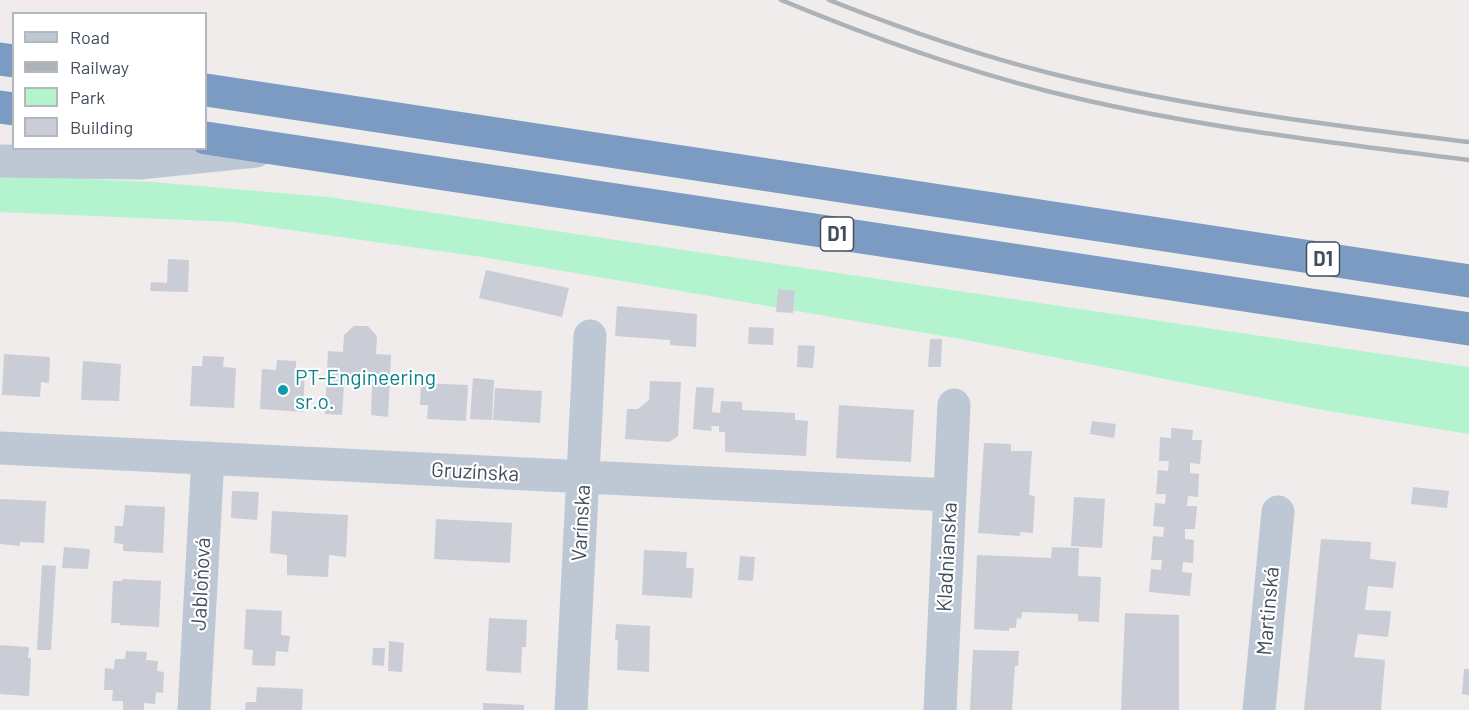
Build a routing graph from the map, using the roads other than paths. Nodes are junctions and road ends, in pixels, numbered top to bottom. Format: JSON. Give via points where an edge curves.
{"nodes":[{"id":1,"x":207,"y":90,"type":"edge"},
{"id":2,"x":207,"y":138,"type":"edge"},
{"id":3,"x":277,"y":149,"type":"junction"},
{"id":4,"x":0,"y":161,"type":"edge"},
{"id":5,"x":1469,"y":281,"type":"edge"},
{"id":6,"x":1469,"y":329,"type":"edge"},
{"id":7,"x":590,"y":336,"type":"dead end"},
{"id":8,"x":954,"y":405,"type":"dead end"},
{"id":9,"x":0,"y":448,"type":"edge"},
{"id":10,"x":208,"y":458,"type":"junction"},
{"id":11,"x":583,"y":477,"type":"junction"},
{"id":12,"x":950,"y":495,"type":"junction"},
{"id":13,"x":1278,"y":512,"type":"dead end"},
{"id":14,"x":195,"y":710,"type":"edge"},
{"id":15,"x":571,"y":710,"type":"edge"},
{"id":16,"x":940,"y":710,"type":"edge"},
{"id":17,"x":1259,"y":710,"type":"edge"}],
"edges":[{"from":1,"to":5,"type":"highway","number":"D1"},
{"from":2,"to":3,"type":"highway","number":"D1"},
{"from":3,"to":4,"type":"street","via":[[139,163]]},
{"from":3,"to":6,"type":"highway","number":"D1"},
{"from":7,"to":11,"type":"street","name":"Varínska"},
{"from":8,"to":12,"type":"street","name":"Kladnianska"},
{"from":9,"to":10,"type":"street","name":"Gruzínska"},
{"from":10,"to":11,"type":"street","name":"Gruzínska"},
{"from":10,"to":14,"type":"street","name":"Jabloňová"},
{"from":11,"to":12,"type":"street","name":"Gruzínska"},
{"from":11,"to":15,"type":"street","name":"Varínska"},
{"from":12,"to":16,"type":"street","name":"Kladnianska"},
{"from":13,"to":17,"type":"street","name":"Martinská"}]}
